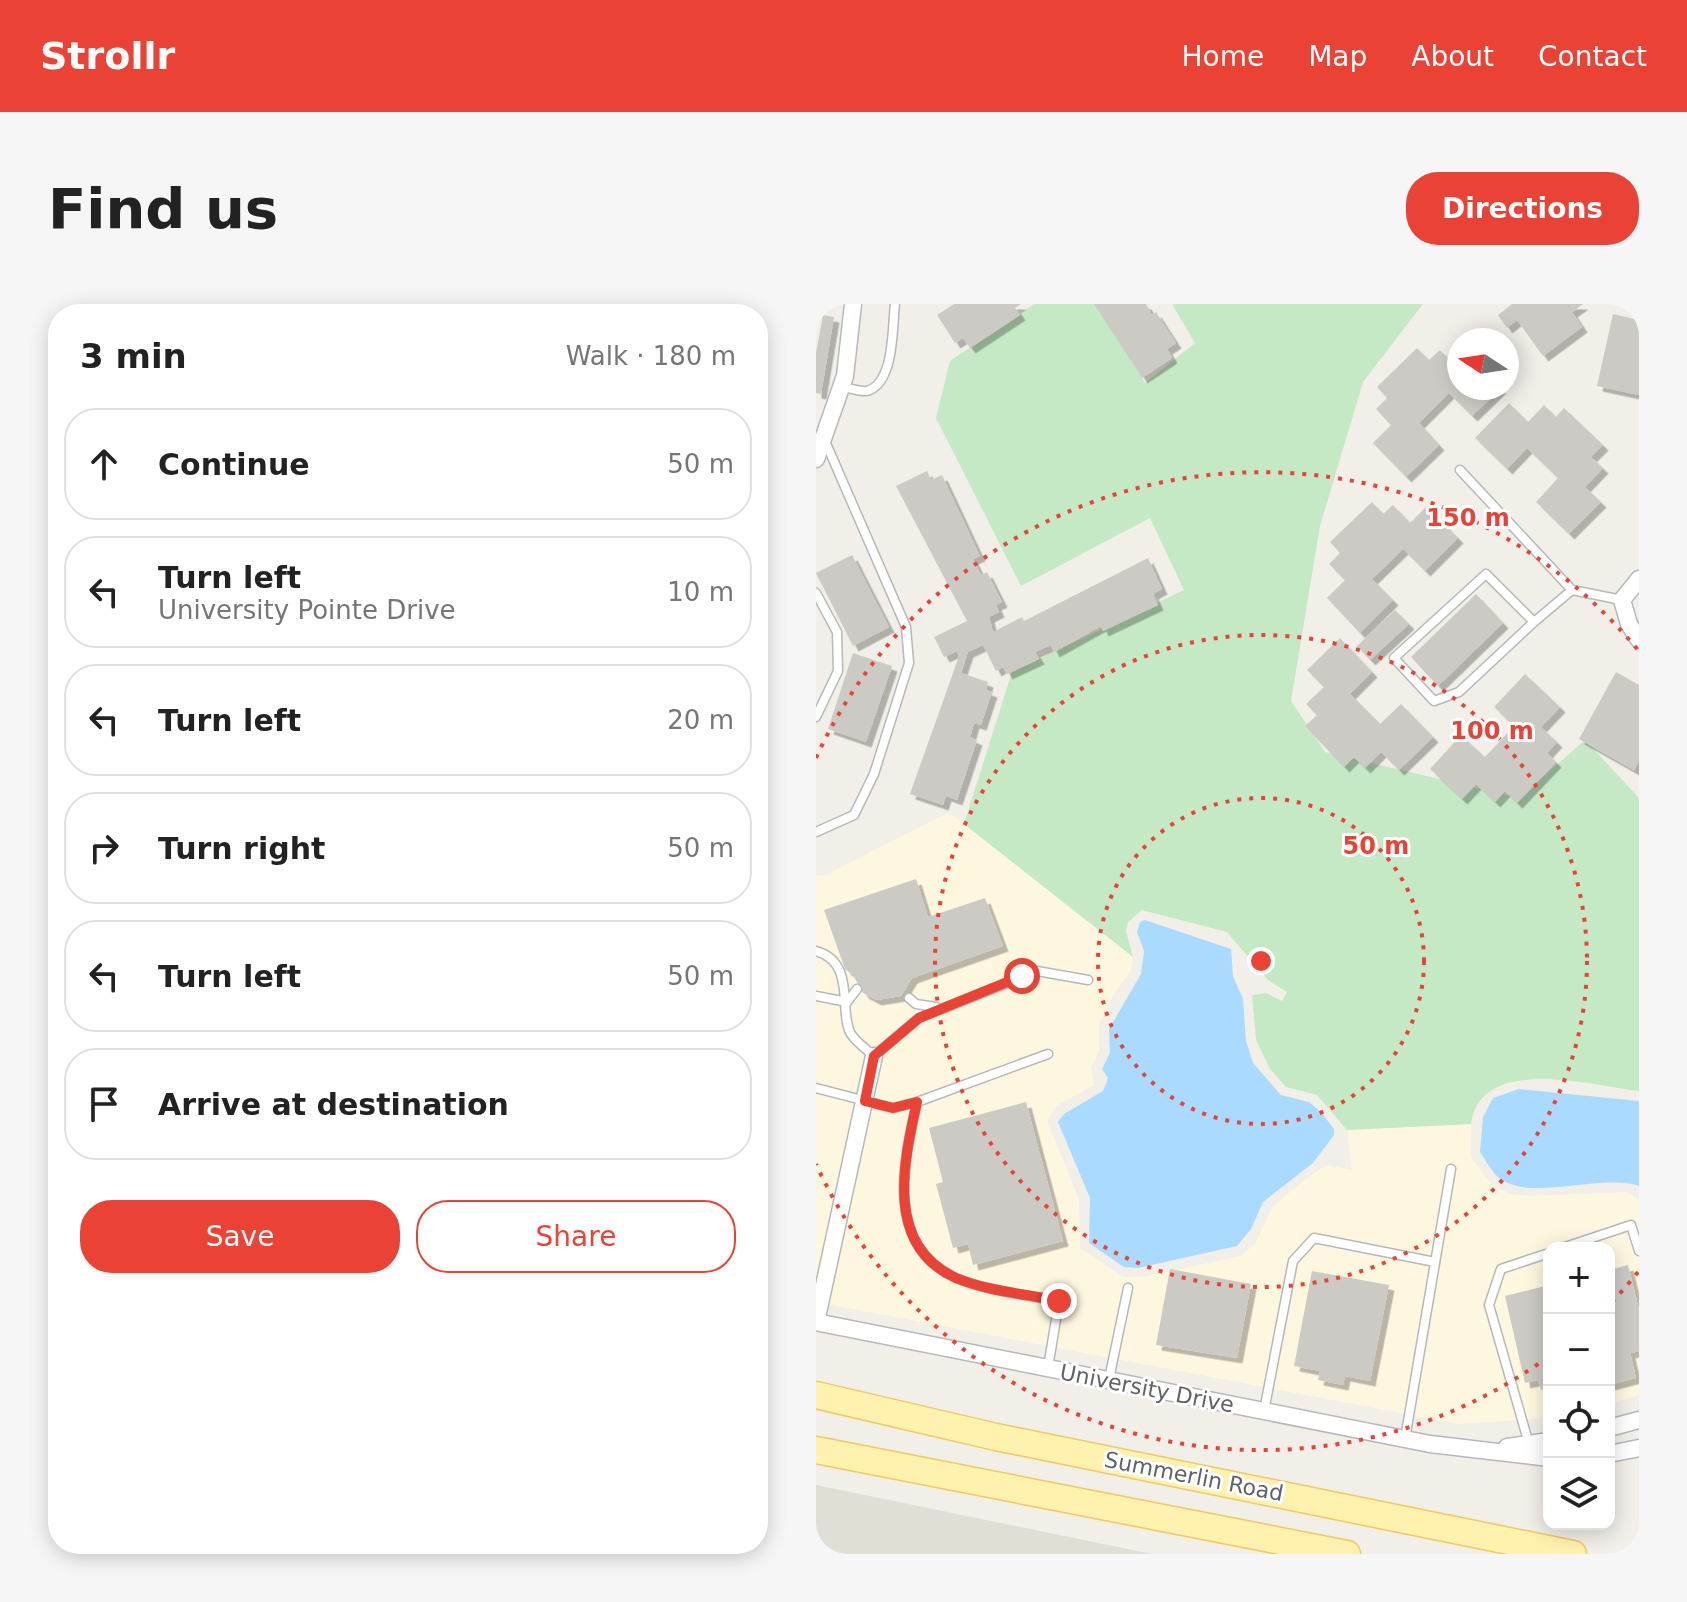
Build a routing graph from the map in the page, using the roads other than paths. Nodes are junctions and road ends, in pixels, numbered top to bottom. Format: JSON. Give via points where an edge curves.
{"nodes":[{"id":1,"x":853,"y":304,"type":"edge"},
{"id":2,"x":895,"y":304,"type":"edge"},
{"id":3,"x":841,"y":387,"type":"junction"},
{"id":4,"x":824,"y":437,"type":"junction"},
{"id":5,"x":816,"y":459,"type":"edge"},
{"id":6,"x":1460,"y":470,"type":"dead end"},
{"id":7,"x":1639,"y":579,"type":"edge"},
{"id":8,"x":1572,"y":590,"type":"junction"},
{"id":9,"x":816,"y":593,"type":"edge"},
{"id":10,"x":1622,"y":600,"type":"junction"},
{"id":11,"x":1534,"y":622,"type":"junction"},
{"id":12,"x":1639,"y":640,"type":"edge"},
{"id":13,"x":816,"y":717,"type":"edge"},
{"id":14,"x":816,"y":832,"type":"edge"},
{"id":15,"x":816,"y":951,"type":"edge"},
{"id":16,"x":1088,"y":980,"type":"dead end"},
{"id":17,"x":857,"y":989,"type":"dead end"},
{"id":18,"x":816,"y":996,"type":"edge"},
{"id":19,"x":909,"y":998,"type":"dead end"},
{"id":20,"x":847,"y":1002,"type":"junction"},
{"id":21,"x":941,"y":1007,"type":"junction"},
{"id":22,"x":1048,"y":1054,"type":"dead end"},
{"id":23,"x":874,"y":1056,"type":"junction"},
{"id":24,"x":816,"y":1088,"type":"edge"},
{"id":25,"x":865,"y":1101,"type":"junction"},
{"id":26,"x":917,"y":1102,"type":"junction"},
{"id":27,"x":1451,"y":1169,"type":"dead end"},
{"id":28,"x":1580,"y":1242,"type":"edge"},
{"id":29,"x":1639,"y":1251,"type":"edge"},
{"id":30,"x":1543,"y":1255,"type":"edge"},
{"id":31,"x":1435,"y":1262,"type":"junction"},
{"id":32,"x":1128,"y":1288,"type":"dead end"},
{"id":33,"x":816,"y":1322,"type":"edge"},
{"id":34,"x":1048,"y":1368,"type":"junction"},
{"id":35,"x":1109,"y":1380,"type":"junction"},
{"id":36,"x":816,"y":1394,"type":"edge"},
{"id":37,"x":1264,"y":1411,"type":"junction"},
{"id":38,"x":1639,"y":1420,"type":"edge"},
{"id":39,"x":1615,"y":1426,"type":"edge"},
{"id":40,"x":1405,"y":1439,"type":"junction"},
{"id":41,"x":1543,"y":1442,"type":"edge"},
{"id":42,"x":1529,"y":1444,"type":"junction"},
{"id":43,"x":1639,"y":1448,"type":"edge"},
{"id":44,"x":816,"y":1450,"type":"edge"},
{"id":45,"x":1479,"y":1452,"type":"junction"},
{"id":46,"x":1615,"y":1453,"type":"edge"},
{"id":47,"x":1543,"y":1457,"type":"edge"},
{"id":48,"x":1347,"y":1554,"type":"edge"},
{"id":49,"x":1573,"y":1554,"type":"edge"}],
"edges":[{"from":1,"to":3,"type":"street"},
{"from":2,"to":3,"type":"lane","via":[[887,365],[878,384],[865,391]]},
{"from":3,"to":4,"type":"street"},
{"from":4,"to":5,"type":"street"},
{"from":4,"to":14,"type":"lane","via":[[906,627],[909,663],[874,774],[854,815]]},
{"from":6,"to":8,"type":"lane"},
{"from":7,"to":10,"type":"street"},
{"from":8,"to":10,"type":"lane"},
{"from":8,"to":11,"type":"lane"},
{"from":9,"to":13,"type":"lane","via":[[837,632],[838,671]]},
{"from":10,"to":12,"type":"street"},
{"from":11,"to":11,"type":"lane","via":[[1486,574],[1394,658],[1434,701],[1459,692]]},
{"from":15,"to":20,"type":"lane","via":[[839,973]]},
{"from":16,"to":21,"type":"lane","via":[[1037,971]]},
{"from":17,"to":20,"type":"lane"},
{"from":18,"to":20,"type":"lane"},
{"from":19,"to":21,"type":"lane","via":[[926,1008]]},
{"from":20,"to":23,"type":"lane","via":[[850,1033]]},
{"from":21,"to":23,"type":"lane","via":[[919,1018]]},
{"from":22,"to":26,"type":"lane"},
{"from":23,"to":25,"type":"street"},
{"from":24,"to":25,"type":"lane"},
{"from":25,"to":26,"type":"lane","via":[[893,1108]]},
{"from":25,"to":33,"type":"street"},
{"from":26,"to":34,"type":"lane","via":[[903,1203],[918,1250],[958,1278],[1059,1301]]},
{"from":27,"to":31,"type":"lane"},
{"from":28,"to":29,"type":"lane","via":[[1631,1225]]},
{"from":30,"to":42,"type":"lane","via":[[1501,1269],[1489,1305]]},
{"from":31,"to":37,"type":"lane","via":[[1314,1238],[1293,1261]]},
{"from":31,"to":40,"type":"lane"},
{"from":32,"to":35,"type":"lane"},
{"from":33,"to":34,"type":"street","name":"University Drive"},
{"from":34,"to":35,"type":"street","name":"University Drive"},
{"from":35,"to":37,"type":"street","name":"University Drive"},
{"from":36,"to":49,"type":"main road","name":"Summerlin Road","via":[[996,1437]]},
{"from":37,"to":40,"type":"street","name":"University Drive"},
{"from":38,"to":39,"type":"street"},
{"from":40,"to":45,"type":"street","name":"University Drive"},
{"from":41,"to":42,"type":"street","name":"University Drive"},
{"from":42,"to":45,"type":"street","name":"University Drive"},
{"from":43,"to":46,"type":"street"},
{"from":44,"to":48,"type":"main road"},
{"from":45,"to":47,"type":"street","name":"University Drive"}]}
